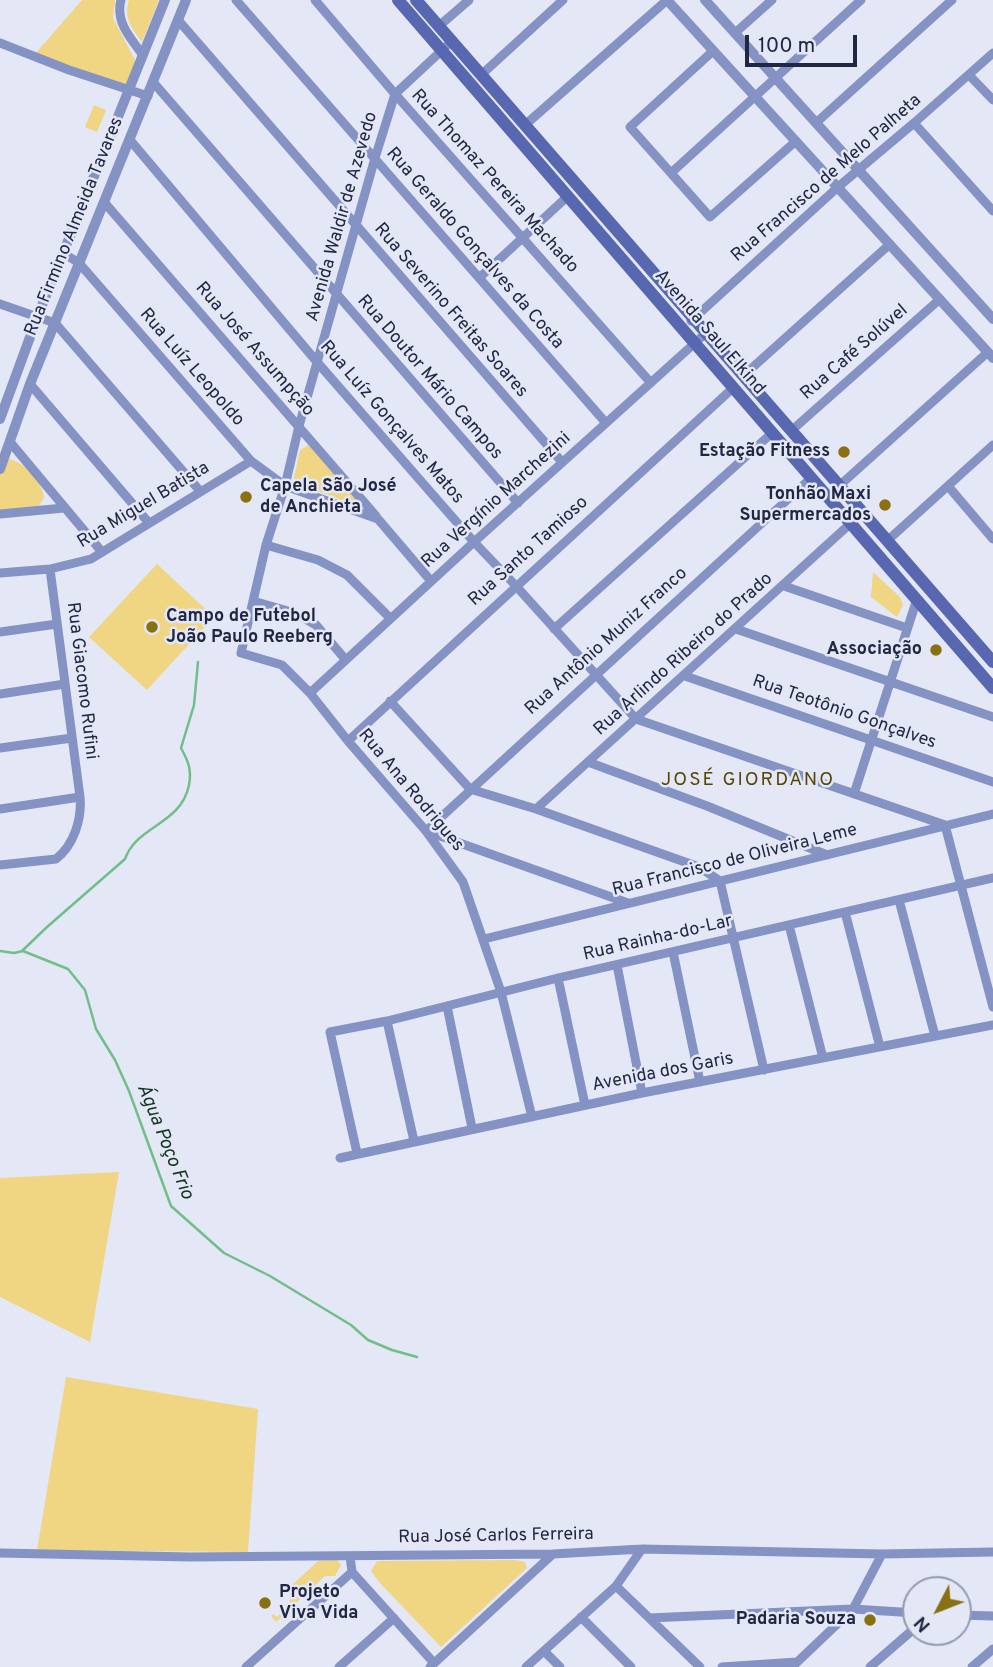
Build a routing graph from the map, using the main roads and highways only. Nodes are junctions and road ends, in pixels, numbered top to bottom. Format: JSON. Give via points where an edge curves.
{"nodes":[{"id":1,"x":398,"y":0,"type":"edge"},
{"id":2,"x":416,"y":0,"type":"edge"},
{"id":3,"x":541,"y":144,"type":"junction"},
{"id":4,"x":530,"y":153,"type":"junction"},
{"id":5,"x":993,"y":663,"type":"edge"},
{"id":6,"x":993,"y":688,"type":"edge"}],
"edges":[{"from":1,"to":4,"type":"main road","name":"Avenida Saul Elkind"},
{"from":2,"to":3,"type":"main road","name":"Avenida Saul Elkind"},
{"from":3,"to":4,"type":"main road"},
{"from":3,"to":5,"type":"main road","name":"Avenida Saul Elkind"},
{"from":4,"to":6,"type":"main road","name":"Avenida Saul Elkind"}]}
